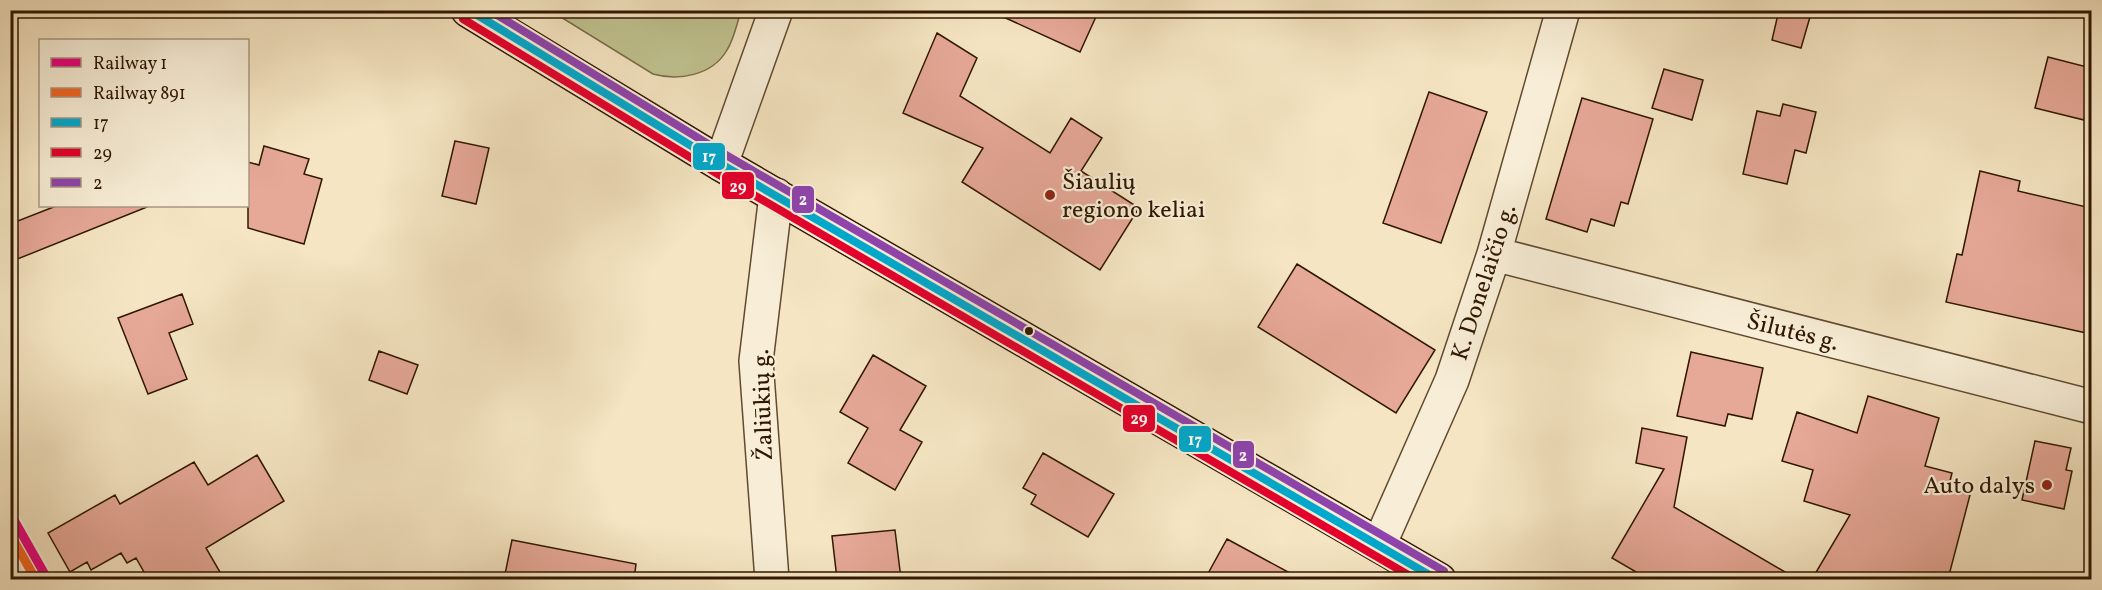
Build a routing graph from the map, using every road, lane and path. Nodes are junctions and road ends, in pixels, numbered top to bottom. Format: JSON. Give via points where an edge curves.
{"nodes":[{"id":1,"x":468,"y":10,"type":"edge"},
{"id":2,"x":776,"y":10,"type":"edge"},
{"id":3,"x":1563,"y":10,"type":"edge"},
{"id":4,"x":721,"y":164,"type":"junction"},
{"id":5,"x":776,"y":195,"type":"junction"},
{"id":6,"x":1494,"y":254,"type":"junction"},
{"id":7,"x":2091,"y":407,"type":"edge"},
{"id":8,"x":1379,"y":545,"type":"junction"},
{"id":9,"x":772,"y":579,"type":"edge"},
{"id":10,"x":1439,"y":579,"type":"edge"}],
"edges":[{"from":1,"to":4,"type":"highway"},
{"from":2,"to":4,"type":"street"},
{"from":3,"to":6,"type":"street","name":"K. Donelaičio g."},
{"from":4,"to":5,"type":"highway"},
{"from":5,"to":8,"type":"highway"},
{"from":5,"to":9,"type":"street","name":"Žaliūkių g.","via":[[756,361]]},
{"from":6,"to":7,"type":"street","name":"Šilutės g."},
{"from":6,"to":8,"type":"street","name":"K. Donelaičio g.","via":[[1452,380]]},
{"from":8,"to":10,"type":"highway"}]}
